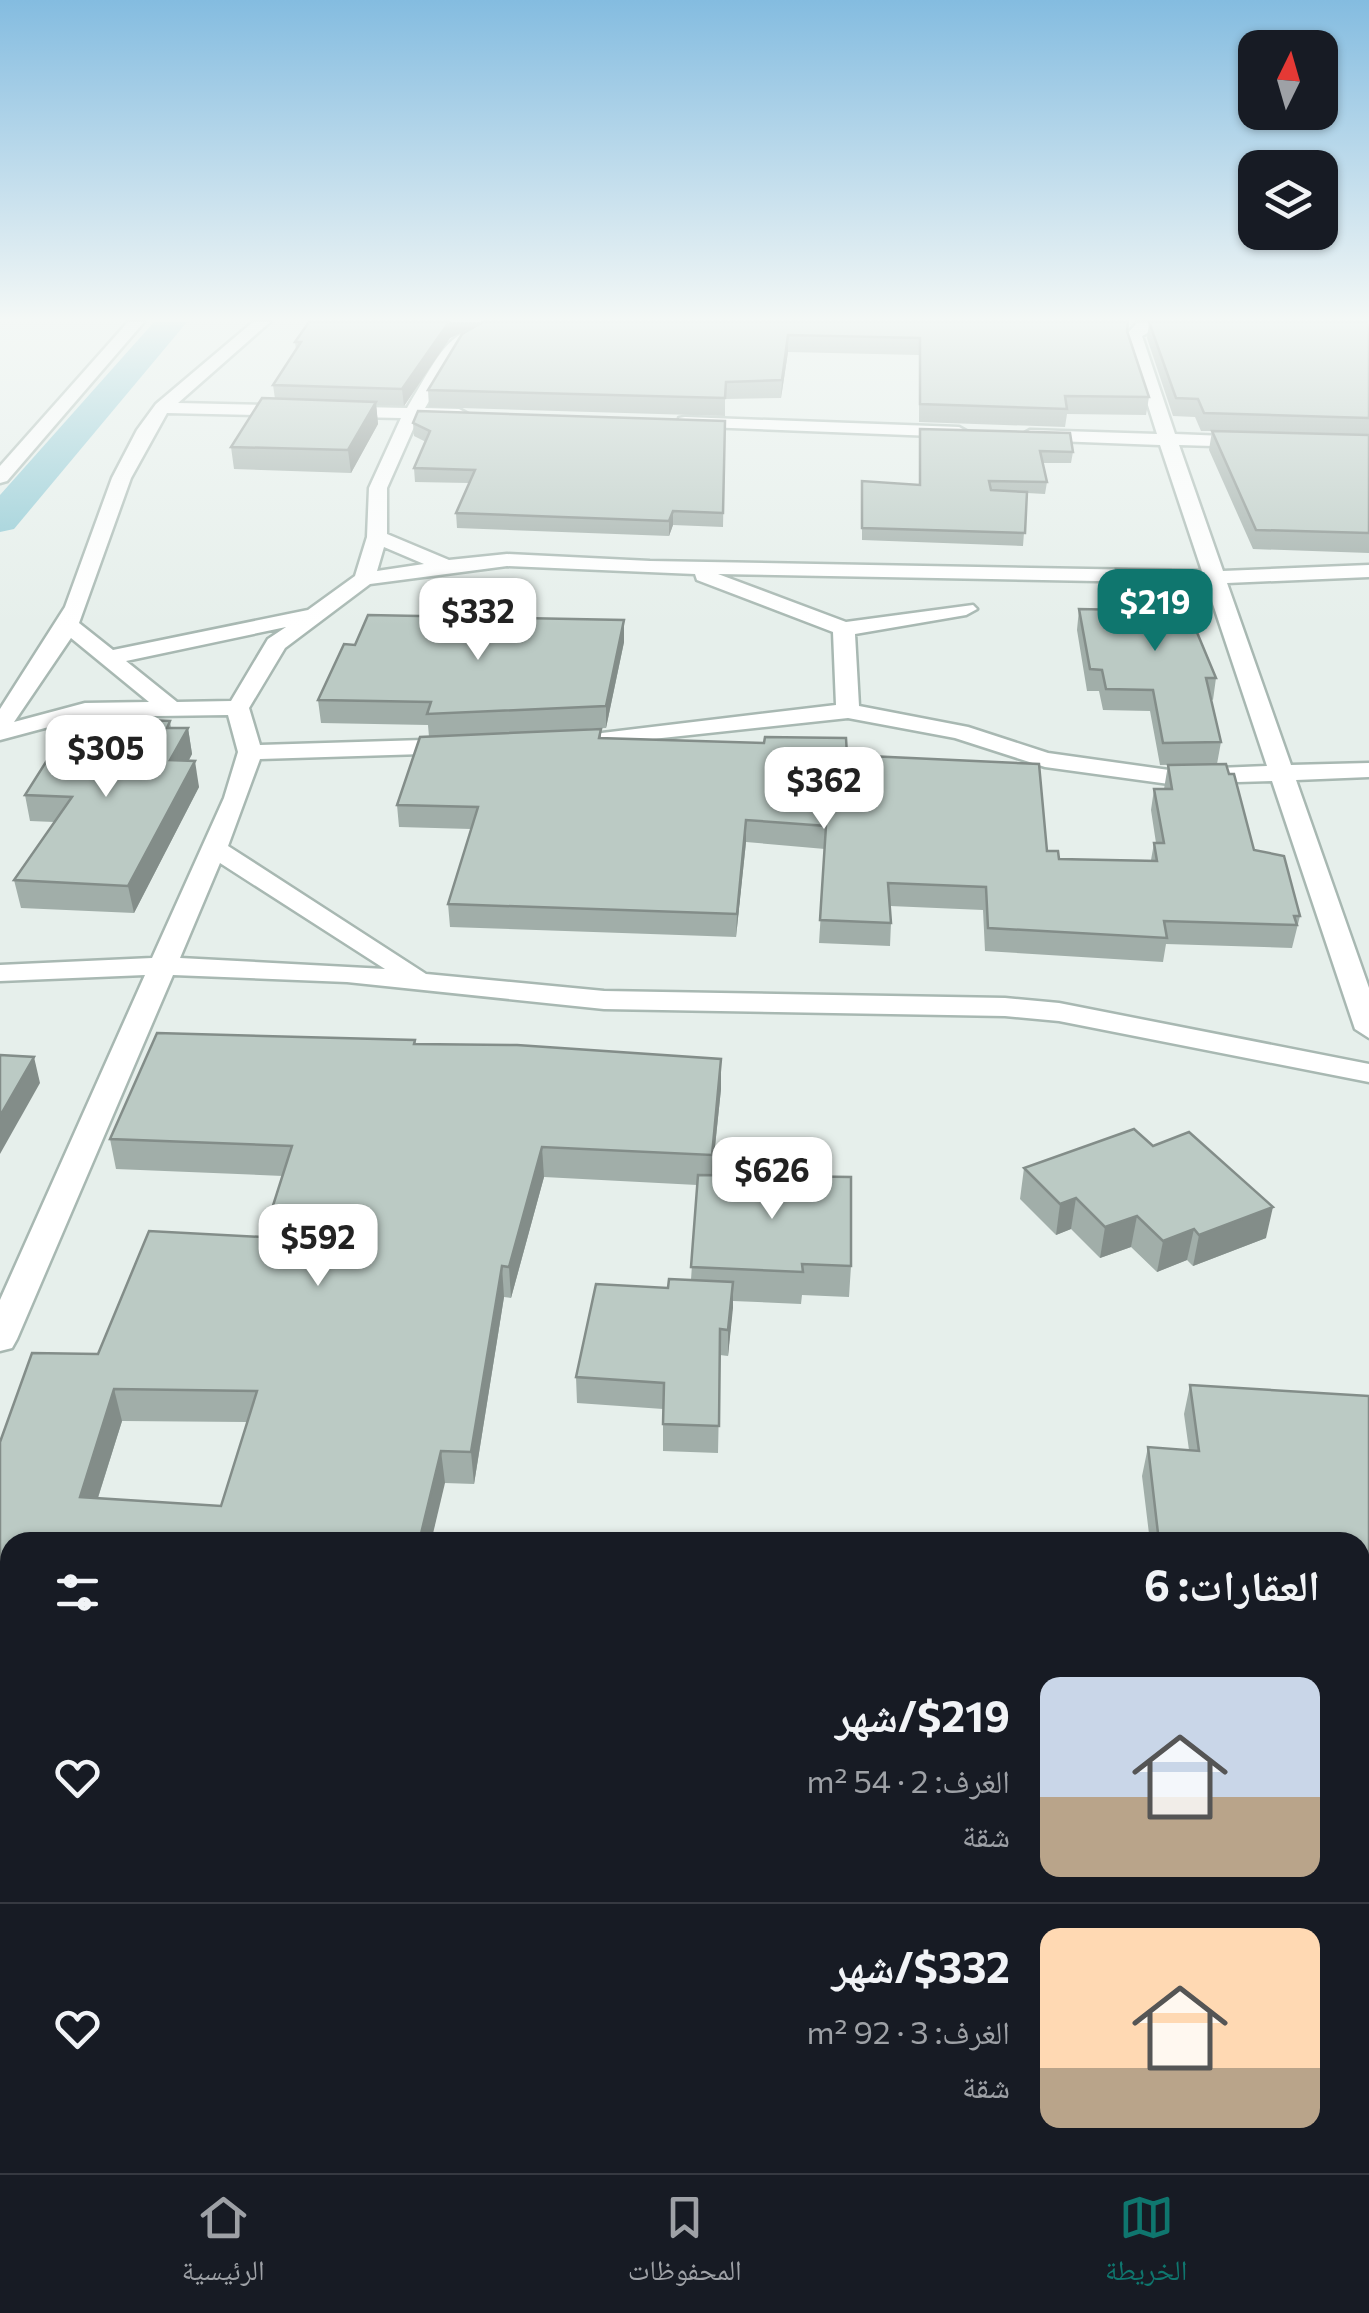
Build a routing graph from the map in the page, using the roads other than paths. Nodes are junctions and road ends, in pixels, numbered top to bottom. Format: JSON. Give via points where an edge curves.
{"nodes":[{"id":1,"x":47,"y":423,"type":"edge"},
{"id":2,"x":149,"y":423,"type":"edge"},
{"id":3,"x":407,"y":423,"type":"edge"},
{"id":4,"x":726,"y":423,"type":"edge"},
{"id":5,"x":1164,"y":423,"type":"edge"},
{"id":6,"x":973,"y":432,"type":"edge"},
{"id":7,"x":1012,"y":434,"type":"edge"},
{"id":8,"x":1170,"y":440,"type":"junction"},
{"id":9,"x":1270,"y":442,"type":"edge"},
{"id":10,"x":0,"y":477,"type":"edge"},
{"id":11,"x":377,"y":537,"type":"junction"},
{"id":12,"x":448,"y":566,"type":"junction"},
{"id":13,"x":678,"y":568,"type":"junction"},
{"id":14,"x":1369,"y":571,"type":"edge"},
{"id":15,"x":364,"y":578,"type":"junction"},
{"id":16,"x":1217,"y":578,"type":"junction"},
{"id":17,"x":966,"y":609,"type":"dead end"},
{"id":18,"x":318,"y":613,"type":"junction"},
{"id":19,"x":67,"y":624,"type":"junction"},
{"id":20,"x":844,"y":630,"type":"junction"},
{"id":21,"x":108,"y":658,"type":"junction"},
{"id":22,"x":168,"y":706,"type":"junction"},
{"id":23,"x":238,"y":708,"type":"junction"},
{"id":24,"x":848,"y":711,"type":"junction"},
{"id":25,"x":0,"y":725,"type":"edge"},
{"id":26,"x":0,"y":733,"type":"edge"},
{"id":27,"x":548,"y":744,"type":"edge"},
{"id":28,"x":474,"y":746,"type":"edge"},
{"id":29,"x":250,"y":752,"type":"junction"},
{"id":30,"x":1284,"y":770,"type":"junction"},
{"id":31,"x":1369,"y":770,"type":"edge"},
{"id":32,"x":214,"y":848,"type":"junction"},
{"id":33,"x":165,"y":966,"type":"junction"},
{"id":34,"x":0,"y":973,"type":"edge"},
{"id":35,"x":420,"y":980,"type":"junction"},
{"id":36,"x":1369,"y":1029,"type":"edge"},
{"id":37,"x":1369,"y":1073,"type":"edge"},
{"id":38,"x":0,"y":1339,"type":"edge"}],
"edges":[{"from":1,"to":10,"type":"street"},
{"from":2,"to":19,"type":"street","via":[[138,436]]},
{"from":3,"to":11,"type":"street","via":[[378,488]]},
{"from":4,"to":6,"type":"street"},
{"from":5,"to":8,"type":"street"},
{"from":7,"to":8,"type":"street"},
{"from":8,"to":9,"type":"street"},
{"from":8,"to":16,"type":"street"},
{"from":11,"to":12,"type":"street"},
{"from":11,"to":15,"type":"street"},
{"from":12,"to":13,"type":"street","via":[[508,560]]},
{"from":12,"to":15,"type":"street"},
{"from":13,"to":16,"type":"street"},
{"from":13,"to":20,"type":"street"},
{"from":14,"to":16,"type":"street"},
{"from":15,"to":18,"type":"street"},
{"from":16,"to":30,"type":"street"},
{"from":17,"to":20,"type":"street"},
{"from":18,"to":21,"type":"street"},
{"from":18,"to":23,"type":"street","via":[[276,644]]},
{"from":19,"to":21,"type":"street"},
{"from":19,"to":25,"type":"street"},
{"from":20,"to":24,"type":"street"},
{"from":21,"to":22,"type":"street"},
{"from":22,"to":23,"type":"street"},
{"from":22,"to":26,"type":"street","via":[[85,710]]},
{"from":23,"to":29,"type":"street"},
{"from":24,"to":27,"type":"street"},
{"from":24,"to":30,"type":"street","via":[[960,732],[1045,760],[1169,777]]},
{"from":28,"to":29,"type":"street"},
{"from":29,"to":32,"type":"street"},
{"from":30,"to":31,"type":"street"},
{"from":30,"to":36,"type":"street"},
{"from":32,"to":33,"type":"street"},
{"from":32,"to":35,"type":"street"},
{"from":33,"to":34,"type":"street"},
{"from":33,"to":35,"type":"street"},
{"from":33,"to":38,"type":"street"},
{"from":35,"to":37,"type":"street","via":[[586,1000],[1059,1012]]}]}
